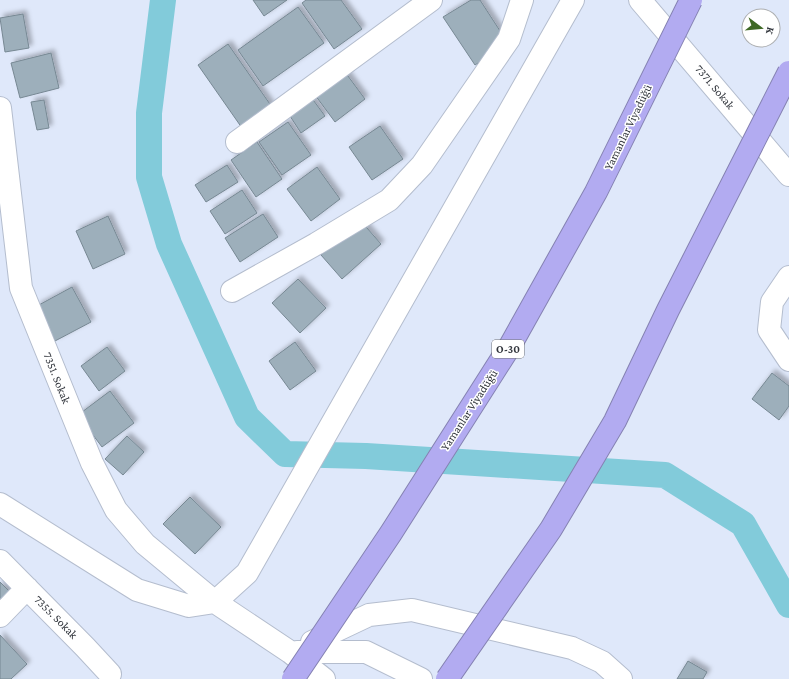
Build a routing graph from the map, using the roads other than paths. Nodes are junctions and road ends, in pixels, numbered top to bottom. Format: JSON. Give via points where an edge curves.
{"nodes":[{"id":1,"x":431,"y":0,"type":"edge"},
{"id":2,"x":522,"y":0,"type":"edge"},
{"id":3,"x":640,"y":0,"type":"edge"},
{"id":4,"x":691,"y":0,"type":"edge"},
{"id":5,"x":570,"y":4,"type":"edge"},
{"id":6,"x":789,"y":72,"type":"edge"},
{"id":7,"x":0,"y":108,"type":"edge"},
{"id":8,"x":237,"y":142,"type":"dead end"},
{"id":9,"x":789,"y":175,"type":"edge"},
{"id":10,"x":789,"y":277,"type":"edge"},
{"id":11,"x":232,"y":291,"type":"dead end"},
{"id":12,"x":789,"y":360,"type":"edge"},
{"id":13,"x":0,"y":504,"type":"edge"},
{"id":14,"x":0,"y":561,"type":"edge"},
{"id":15,"x":27,"y":588,"type":"junction"},
{"id":16,"x":215,"y":602,"type":"junction"},
{"id":17,"x":0,"y":616,"type":"edge"},
{"id":18,"x":290,"y":652,"type":"junction"},
{"id":19,"x":110,"y":674,"type":"dead end"},
{"id":20,"x":293,"y":679,"type":"edge"},
{"id":21,"x":324,"y":679,"type":"edge"},
{"id":22,"x":421,"y":679,"type":"edge"},
{"id":23,"x":447,"y":679,"type":"edge"},
{"id":24,"x":621,"y":679,"type":"edge"}],
"edges":[{"from":1,"to":8,"type":"street"},
{"from":2,"to":11,"type":"street","via":[[509,39],[422,165],[389,200]]},
{"from":3,"to":9,"type":"street","name":"7371. Sokak"},
{"from":4,"to":20,"type":"highway","name":"Yamanlar Viyadüğü","number":"O-30","bridge":true,"via":[[596,192],[510,346],[391,533]]},
{"from":5,"to":16,"type":"street","via":[[247,573]]},
{"from":6,"to":23,"type":"highway","bridge":true,"via":[[614,421],[551,529]]},
{"from":7,"to":16,"type":"street","name":"7351. Sokak","via":[[21,288],[92,463],[116,510],[145,544]]},
{"from":10,"to":12,"type":"street","via":[[772,302],[769,330]]},
{"from":13,"to":16,"type":"street","via":[[137,590],[189,606]]},
{"from":14,"to":15,"type":"street","name":"7355. Sokak"},
{"from":15,"to":17,"type":"street"},
{"from":15,"to":19,"type":"street","name":"7355. Sokak"},
{"from":16,"to":18,"type":"street"},
{"from":18,"to":21,"type":"street"},
{"from":18,"to":22,"type":"street","via":[[366,652]]},
{"from":18,"to":24,"type":"street","via":[[369,615],[412,610],[572,648],[602,662]]}]}
